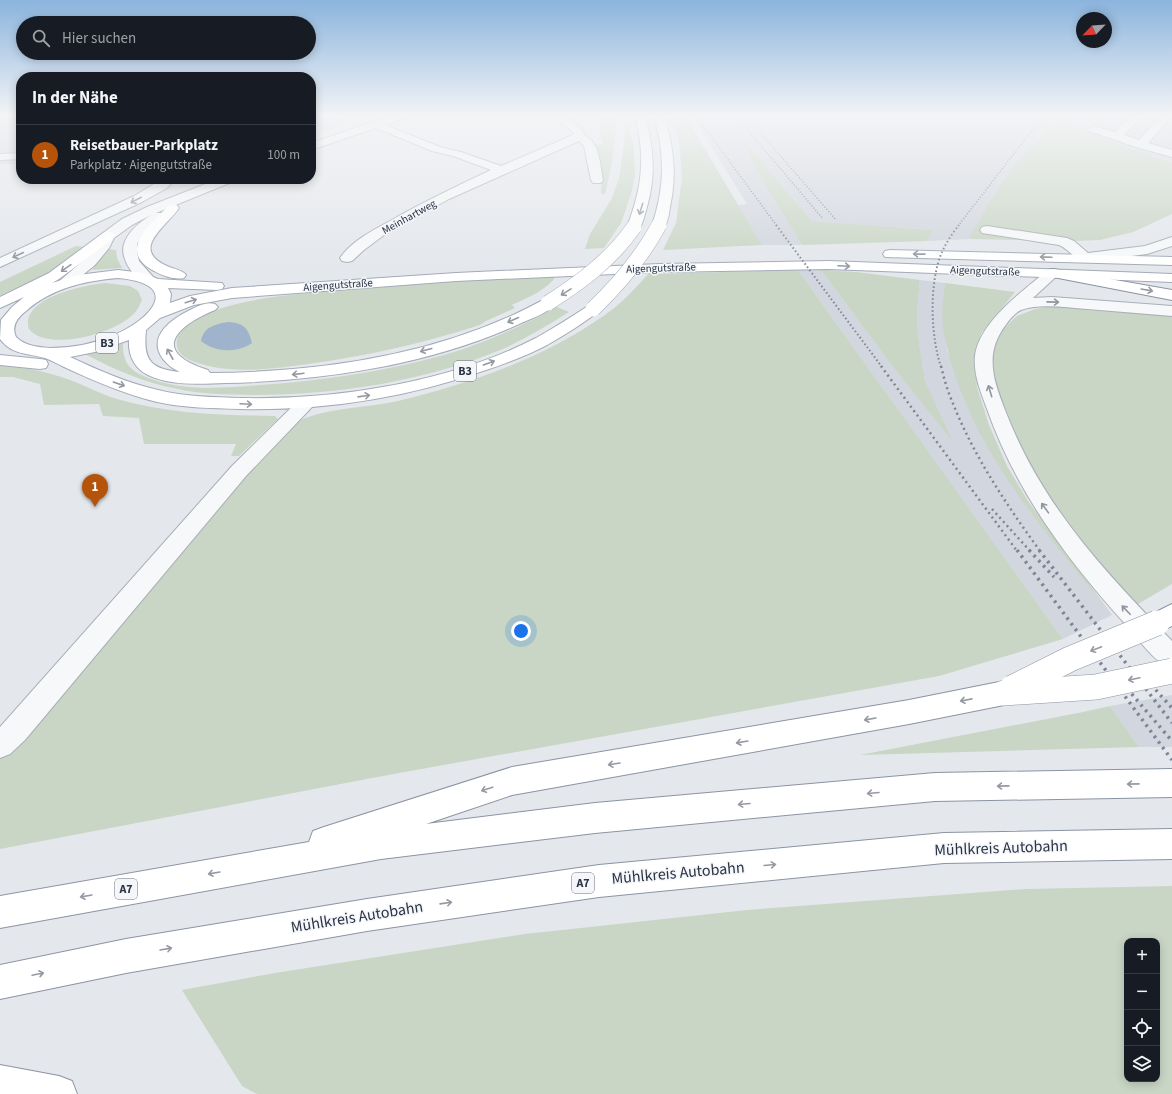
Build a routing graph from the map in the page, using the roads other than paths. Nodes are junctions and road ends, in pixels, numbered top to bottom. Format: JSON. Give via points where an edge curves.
{"nodes":[{"id":1,"x":493,"y":167,"type":"edge"},
{"id":2,"x":508,"y":167,"type":"edge"},
{"id":3,"x":594,"y":167,"type":"edge"},
{"id":4,"x":649,"y":167,"type":"edge"},
{"id":5,"x":670,"y":167,"type":"edge"},
{"id":6,"x":501,"y":170,"type":"junction"},
{"id":7,"x":597,"y":180,"type":"dead end"},
{"id":8,"x":164,"y":184,"type":"edge"},
{"id":9,"x":215,"y":184,"type":"edge"},
{"id":10,"x":196,"y":186,"type":"junction"},
{"id":11,"x":173,"y":208,"type":"junction"},
{"id":12,"x":987,"y":230,"type":"dead end"},
{"id":13,"x":108,"y":236,"type":"junction"},
{"id":14,"x":1172,"y":241,"type":"edge"},
{"id":15,"x":347,"y":258,"type":"dead end"},
{"id":16,"x":1085,"y":258,"type":"junction"},
{"id":17,"x":1172,"y":261,"type":"edge"},
{"id":18,"x":0,"y":263,"type":"edge"},
{"id":19,"x":1053,"y":274,"type":"junction"},
{"id":20,"x":1172,"y":278,"type":"edge"},
{"id":21,"x":283,"y":280,"type":"junction"},
{"id":22,"x":152,"y":281,"type":"junction"},
{"id":23,"x":62,"y":284,"type":"junction"},
{"id":24,"x":316,"y":288,"type":"junction"},
{"id":25,"x":1172,"y":295,"type":"edge"},
{"id":26,"x":31,"y":300,"type":"junction"},
{"id":27,"x":0,"y":304,"type":"edge"},
{"id":28,"x":1015,"y":307,"type":"junction"},
{"id":29,"x":1172,"y":311,"type":"edge"},
{"id":30,"x":0,"y":312,"type":"edge"},
{"id":31,"x":154,"y":315,"type":"junction"},
{"id":32,"x":138,"y":328,"type":"junction"},
{"id":33,"x":19,"y":347,"type":"junction"},
{"id":34,"x":0,"y":348,"type":"edge"},
{"id":35,"x":48,"y":353,"type":"junction"},
{"id":36,"x":0,"y":360,"type":"edge"},
{"id":37,"x":82,"y":369,"type":"junction"},
{"id":38,"x":215,"y":378,"type":"junction"},
{"id":39,"x":306,"y":403,"type":"junction"},
{"id":40,"x":1165,"y":618,"type":"edge"},
{"id":41,"x":1172,"y":658,"type":"edge"},
{"id":42,"x":1172,"y":671,"type":"edge"},
{"id":43,"x":1004,"y":693,"type":"junction"},
{"id":44,"x":0,"y":745,"type":"edge"},
{"id":45,"x":1172,"y":783,"type":"edge"},
{"id":46,"x":1172,"y":844,"type":"edge"},
{"id":47,"x":252,"y":866,"type":"junction"},
{"id":48,"x":0,"y":912,"type":"edge"},
{"id":49,"x":0,"y":982,"type":"edge"},
{"id":50,"x":0,"y":1083,"type":"edge"},
{"id":51,"x":59,"y":1094,"type":"edge"}],
"edges":[{"from":1,"to":6,"type":"street"},
{"from":2,"to":6,"type":"street","name":"Meinhartweg"},
{"from":3,"to":7,"type":"street"},
{"from":4,"to":38,"type":"main road","number":"B3","one_way":true,"bridge":true,"via":[[641,210],[623,244],[605,264],[548,303],[489,331],[390,358],[280,376]]},
{"from":39,"to":5,"type":"main road","number":"B3","one_way":true,"bridge":true,"via":[[374,395],[431,382],[491,363],[542,341],[593,309],[616,287],[651,242],[665,209]]},
{"from":6,"to":15,"type":"street","name":"Meinhartweg","via":[[412,214],[364,242]]},
{"from":8,"to":18,"type":"street","one_way":true,"via":[[138,199]]},
{"from":9,"to":10,"type":"street"},
{"from":10,"to":11,"type":"street"},
{"from":10,"to":13,"type":"street","via":[[133,218]]},
{"from":11,"to":21,"type":"main road","via":[[150,233],[144,244],[144,254],[150,263],[174,274],[196,278]]},
{"from":11,"to":22,"type":"street","via":[[145,225],[129,245],[129,253],[137,270]]},
{"from":12,"to":16,"type":"street","via":[[1062,241]]},
{"from":13,"to":23,"type":"street","via":[[90,262]]},
{"from":13,"to":27,"type":"main road","one_way":true,"via":[[54,276]]},
{"from":14,"to":16,"type":"street","via":[[1147,250]]},
{"from":16,"to":17,"type":"main road","name":"Aigengutstraße"},
{"from":16,"to":21,"type":"main road","name":"Aigengutstraße","one_way":true,"via":[[897,254],[752,256],[548,262]]},
{"from":19,"to":20,"type":"main road","name":"Aigengutstraße"},
{"from":24,"to":19,"type":"main road","name":"Aigengutstraße","one_way":true,"via":[[547,272],[773,265]]},
{"from":19,"to":25,"type":"main road","one_way":true},
{"from":19,"to":28,"type":"street"},
{"from":21,"to":22,"type":"main road","via":[[208,287]]},
{"from":22,"to":23,"type":"main road","via":[[132,275],[107,275]]},
{"from":22,"to":31,"type":"main road","number":"B3","via":[[162,289],[164,295],[162,304]]},
{"from":23,"to":26,"type":"main road"},
{"from":31,"to":24,"type":"main road","name":"Aigengutstraße","one_way":true,"via":[[190,301],[223,294]]},
{"from":38,"to":24,"type":"main road","one_way":true,"via":[[186,368],[170,356],[167,350],[167,337],[175,326],[194,314],[217,305]]},
{"from":26,"to":30,"type":"main road"},
{"from":26,"to":33,"type":"main road","via":[[15,312],[6,327],[9,340]]},
{"from":28,"to":29,"type":"street","one_way":true,"via":[[1052,302]]},
{"from":41,"to":28,"type":"street","one_way":true,"via":[[1110,593],[1067,539],[1037,496],[1009,445],[997,415],[984,363],[985,349],[992,336]]},
{"from":31,"to":32,"type":"main road","number":"B3"},
{"from":32,"to":35,"type":"main road","number":"B3","via":[[100,345]]},
{"from":32,"to":38,"type":"main road","number":"B3","via":[[139,358],[148,367],[159,374],[178,378]]},
{"from":33,"to":34,"type":"main road"},
{"from":33,"to":35,"type":"main road","number":"B3"},
{"from":35,"to":37,"type":"main road","number":"B3"},
{"from":36,"to":37,"type":"main road","number":"B3"},
{"from":37,"to":39,"type":"main road","number":"B3","one_way":true,"via":[[157,396],[191,401],[253,404]]},
{"from":39,"to":44,"type":"street","via":[[239,471],[15,731]]},
{"from":40,"to":43,"type":"main road","one_way":true,"bridge":true,"via":[[1070,659]]},
{"from":42,"to":43,"type":"main road","one_way":true,"bridge":true,"via":[[1096,687]]},
{"from":43,"to":47,"type":"main road","one_way":true,"via":[[512,781]]},
{"from":45,"to":47,"type":"main road","number":"A7","one_way":true,"via":[[935,787],[896,790],[588,819],[381,844]]},
{"from":49,"to":46,"type":"main road","name":"Mühlkreis Autobahn","number":"A7","one_way":true,"via":[[126,956],[336,920],[599,881],[944,848]]},
{"from":47,"to":48,"type":"main road","number":"A7","one_way":true},
{"from":50,"to":51,"type":"main road"}]}
